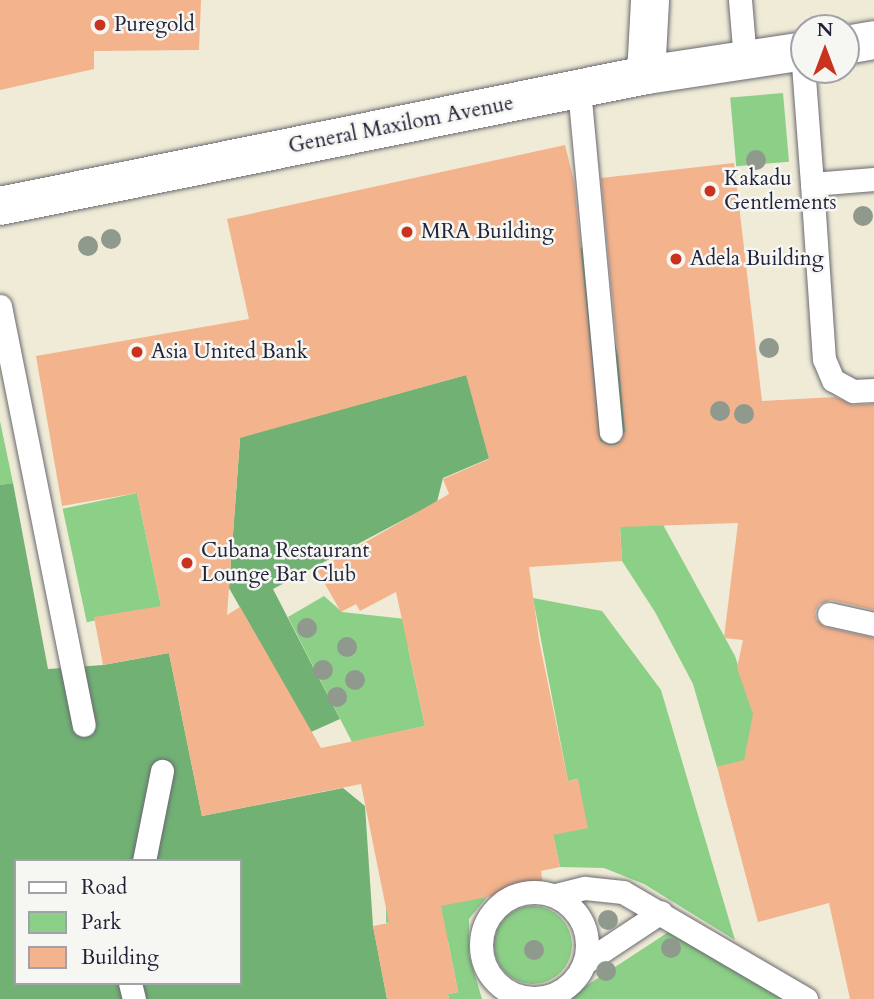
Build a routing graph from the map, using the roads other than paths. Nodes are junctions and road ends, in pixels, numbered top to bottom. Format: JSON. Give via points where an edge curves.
{"nodes":[{"id":1,"x":650,"y":0,"type":"edge"},
{"id":2,"x":740,"y":0,"type":"edge"},
{"id":3,"x":790,"y":53,"type":"edge"},
{"id":4,"x":745,"y":60,"type":"junction"},
{"id":5,"x":646,"y":75,"type":"junction"},
{"id":6,"x":805,"y":84,"type":"edge"},
{"id":7,"x":579,"y":89,"type":"junction"},
{"id":8,"x":874,"y":179,"type":"edge"},
{"id":9,"x":812,"y":184,"type":"junction"},
{"id":10,"x":0,"y":206,"type":"edge"},
{"id":11,"x":0,"y":306,"type":"edge"},
{"id":12,"x":874,"y":390,"type":"edge"},
{"id":13,"x":611,"y":432,"type":"dead end"},
{"id":14,"x":829,"y":614,"type":"dead end"},
{"id":15,"x":874,"y":624,"type":"edge"},
{"id":16,"x":84,"y":725,"type":"dead end"},
{"id":17,"x":162,"y":771,"type":"dead end"},
{"id":18,"x":144,"y":859,"type":"edge"},
{"id":19,"x":556,"y":895,"type":"junction"},
{"id":20,"x":661,"y":912,"type":"junction"},
{"id":21,"x":584,"y":963,"type":"junction"},
{"id":22,"x":806,"y":999,"type":"edge"}],
"edges":[{"from":1,"to":5,"type":"main road"},
{"from":2,"to":4,"type":"lane"},
{"from":3,"to":4,"type":"main road","name":"General Maxilom Avenue"},
{"from":4,"to":5,"type":"main road","name":"General Maxilom Avenue"},
{"from":5,"to":7,"type":"main road","name":"General Maxilom Avenue"},
{"from":6,"to":9,"type":"lane"},
{"from":7,"to":10,"type":"main road","name":"General Maxilom Avenue"},
{"from":7,"to":13,"type":"lane"},
{"from":8,"to":9,"type":"lane"},
{"from":9,"to":12,"type":"lane","via":[[824,359],[833,380],[853,391]]},
{"from":11,"to":16,"type":"lane"},
{"from":14,"to":15,"type":"lane"},
{"from":17,"to":18,"type":"lane"},
{"from":19,"to":20,"type":"lane","via":[[585,888],[623,892]]},
{"from":19,"to":21,"type":"lane","via":[[577,911],[587,935]]},
{"from":19,"to":21,"type":"lane","via":[[527,891],[501,902],[483,924],[480,952],[491,979],[514,995],[542,998],[568,986]]},
{"from":20,"to":21,"type":"lane"},
{"from":20,"to":22,"type":"lane"}]}
